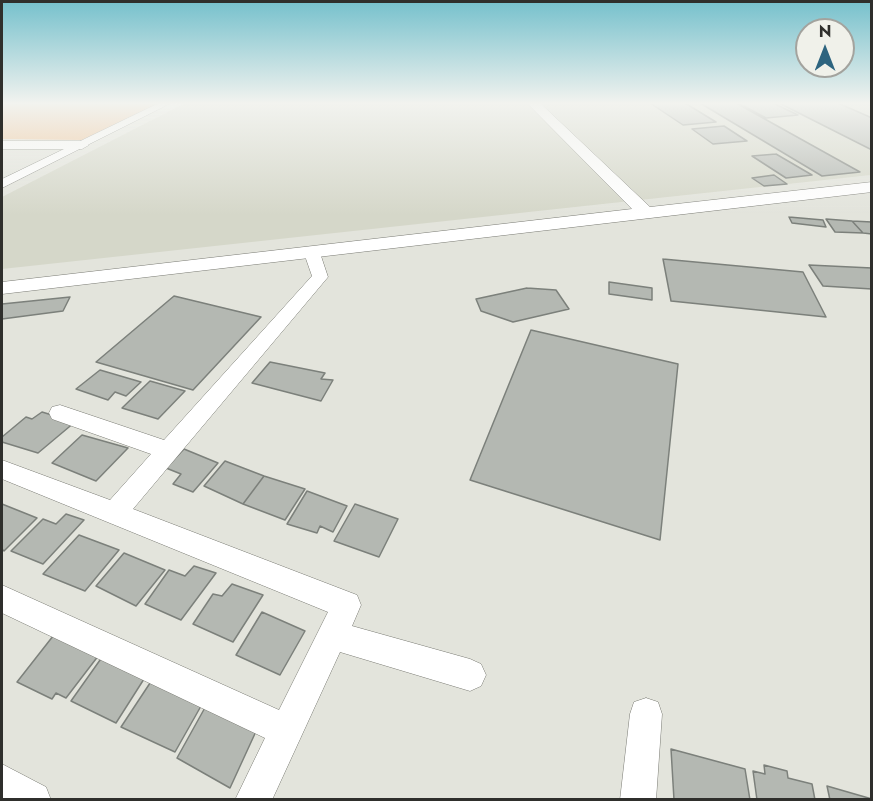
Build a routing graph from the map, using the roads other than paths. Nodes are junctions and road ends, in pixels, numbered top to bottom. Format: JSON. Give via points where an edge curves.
{"nodes":[{"id":1,"x":91,"y":140,"type":"edge"},
{"id":2,"x":571,"y":140,"type":"edge"},
{"id":3,"x":2,"y":145,"type":"edge"},
{"id":4,"x":82,"y":145,"type":"junction"},
{"id":5,"x":2,"y":184,"type":"edge"},
{"id":6,"x":872,"y":188,"type":"edge"},
{"id":7,"x":646,"y":213,"type":"junction"},
{"id":8,"x":312,"y":253,"type":"junction"},
{"id":9,"x":2,"y":288,"type":"edge"},
{"id":10,"x":60,"y":413,"type":"dead end"},
{"id":11,"x":170,"y":451,"type":"junction"},
{"id":12,"x":2,"y":468,"type":"edge"},
{"id":13,"x":114,"y":513,"type":"junction"},
{"id":14,"x":2,"y":599,"type":"edge"},
{"id":15,"x":332,"y":634,"type":"junction"},
{"id":16,"x":470,"y":675,"type":"dead end"},
{"id":17,"x":646,"y":714,"type":"dead end"},
{"id":18,"x":286,"y":730,"type":"junction"},
{"id":19,"x":2,"y":782,"type":"edge"},
{"id":20,"x":33,"y":800,"type":"edge"},
{"id":21,"x":253,"y":800,"type":"edge"},
{"id":22,"x":638,"y":800,"type":"edge"}],
"edges":[{"from":1,"to":4,"type":"street"},
{"from":2,"to":7,"type":"street"},
{"from":3,"to":4,"type":"street"},
{"from":4,"to":5,"type":"street"},
{"from":6,"to":7,"type":"street"},
{"from":7,"to":8,"type":"street"},
{"from":8,"to":9,"type":"street"},
{"from":8,"to":11,"type":"street","via":[[320,277]]},
{"from":10,"to":11,"type":"street"},
{"from":11,"to":13,"type":"street"},
{"from":12,"to":13,"type":"street"},
{"from":13,"to":15,"type":"street","via":[[346,605]]},
{"from":14,"to":18,"type":"street"},
{"from":15,"to":16,"type":"street"},
{"from":15,"to":18,"type":"street"},
{"from":17,"to":22,"type":"street"},
{"from":18,"to":21,"type":"street"},
{"from":19,"to":20,"type":"street"}]}
